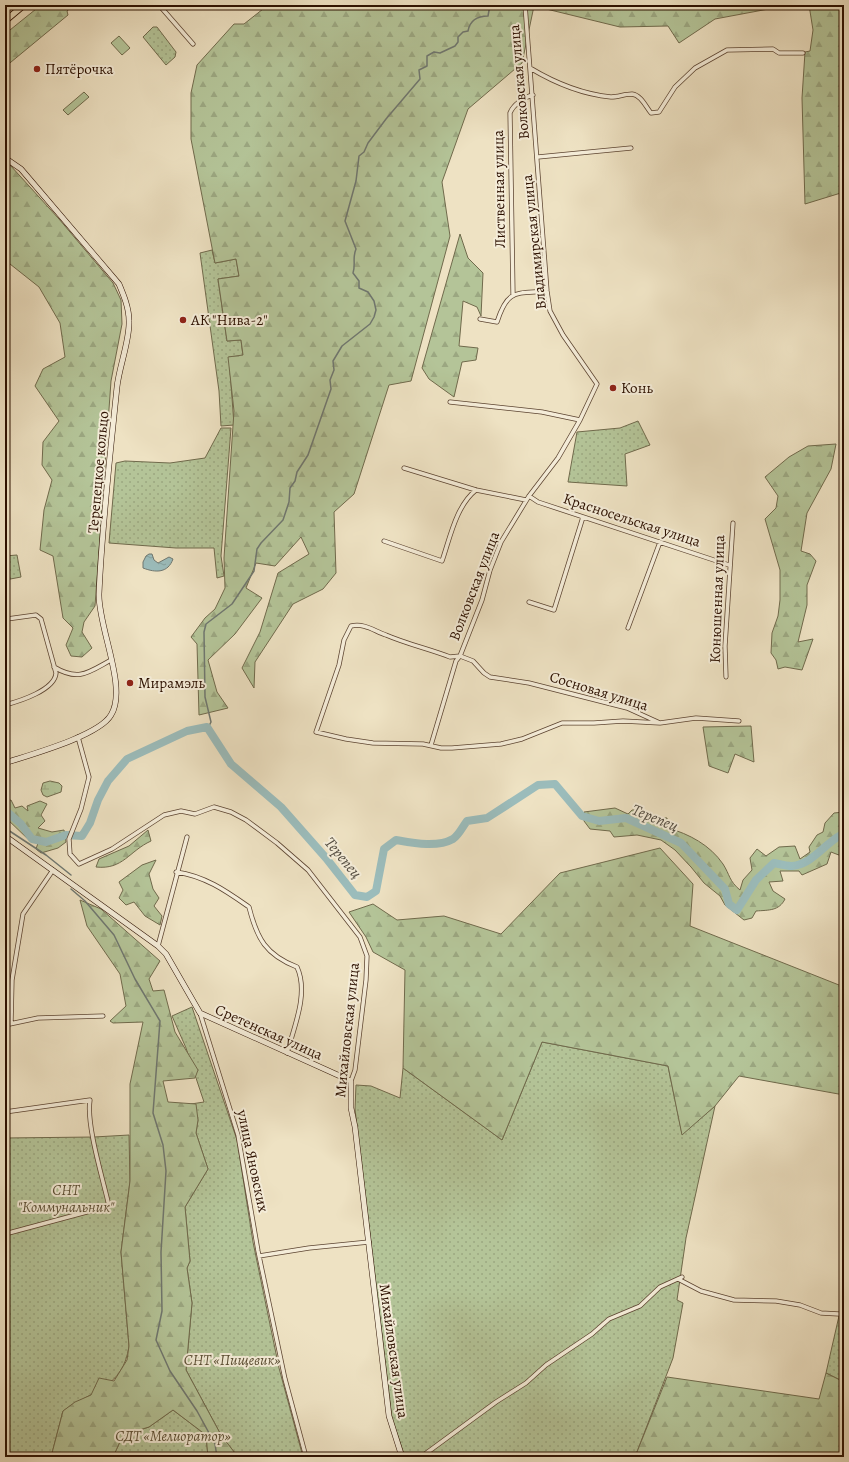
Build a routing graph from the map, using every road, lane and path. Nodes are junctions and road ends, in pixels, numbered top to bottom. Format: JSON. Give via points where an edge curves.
{"nodes":[{"id":1,"x":24,"y":5,"type":"edge"},
{"id":2,"x":160,"y":5,"type":"edge"},
{"id":3,"x":525,"y":5,"type":"edge"},
{"id":4,"x":5,"y":21,"type":"edge"},
{"id":5,"x":193,"y":44,"type":"dead end"},
{"id":6,"x":803,"y":53,"type":"dead end"},
{"id":7,"x":530,"y":68,"type":"junction"},
{"id":8,"x":533,"y":95,"type":"junction"},
{"id":9,"x":631,"y":148,"type":"dead end"},
{"id":10,"x":538,"y":157,"type":"junction"},
{"id":11,"x":5,"y":158,"type":"edge"},
{"id":12,"x":547,"y":291,"type":"junction"},
{"id":13,"x":513,"y":294,"type":"junction"},
{"id":14,"x":480,"y":319,"type":"dead end"},
{"id":15,"x":597,"y":384,"type":"joint"},
{"id":16,"x":450,"y":402,"type":"dead end"},
{"id":17,"x":580,"y":420,"type":"junction"},
{"id":18,"x":404,"y":468,"type":"dead end"},
{"id":19,"x":476,"y":490,"type":"junction"},
{"id":20,"x":529,"y":496,"type":"junction"},
{"id":21,"x":526,"y":500,"type":"junction"},
{"id":22,"x":584,"y":517,"type":"junction"},
{"id":23,"x":733,"y":523,"type":"dead end"},
{"id":24,"x":384,"y":541,"type":"dead end"},
{"id":25,"x":660,"y":542,"type":"junction"},
{"id":26,"x":730,"y":565,"type":"junction"},
{"id":27,"x":529,"y":602,"type":"dead end"},
{"id":28,"x":5,"y":610,"type":"edge"},
{"id":29,"x":628,"y":628,"type":"dead end"},
{"id":30,"x":460,"y":656,"type":"junction"},
{"id":31,"x":111,"y":660,"type":"junction"},
{"id":32,"x":53,"y":666,"type":"junction"},
{"id":33,"x":726,"y":677,"type":"dead end"},
{"id":34,"x":5,"y":705,"type":"edge"},
{"id":35,"x":739,"y":721,"type":"dead end"},
{"id":36,"x":660,"y":723,"type":"junction"},
{"id":37,"x":78,"y":737,"type":"junction"},
{"id":38,"x":431,"y":745,"type":"junction"},
{"id":39,"x":5,"y":763,"type":"edge"},
{"id":40,"x":5,"y":836,"type":"edge"},
{"id":41,"x":187,"y":837,"type":"dead end"},
{"id":42,"x":53,"y":870,"type":"junction"},
{"id":43,"x":176,"y":872,"type":"junction"},
{"id":44,"x":158,"y":946,"type":"junction"},
{"id":45,"x":200,"y":1014,"type":"junction"},
{"id":46,"x":103,"y":1016,"type":"dead end"},
{"id":47,"x":10,"y":1023,"type":"junction"},
{"id":48,"x":5,"y":1025,"type":"edge"},
{"id":49,"x":287,"y":1054,"type":"junction"},
{"id":50,"x":351,"y":1081,"type":"junction"},
{"id":51,"x":5,"y":1112,"type":"edge"},
{"id":52,"x":5,"y":1234,"type":"edge"},
{"id":53,"x":368,"y":1242,"type":"junction"},
{"id":54,"x":259,"y":1256,"type":"junction"},
{"id":55,"x":682,"y":1276,"type":"dead end"},
{"id":56,"x":678,"y":1279,"type":"junction"},
{"id":57,"x":840,"y":1314,"type":"dead end"},
{"id":58,"x":306,"y":1457,"type":"edge"},
{"id":59,"x":402,"y":1457,"type":"edge"},
{"id":60,"x":421,"y":1457,"type":"edge"}],
"edges":[{"from":1,"to":4,"type":"main road"},
{"from":2,"to":5,"type":"street"},
{"from":3,"to":7,"type":"street","name":"Волковская улица"},
{"from":6,"to":7,"type":"street","via":[[779,53],[773,49],[727,50],[695,68],[675,88],[659,112],[651,113],[640,98],[632,94],[613,97],[592,94],[566,87]]},
{"from":7,"to":8,"type":"street","name":"Волковская улица"},
{"from":8,"to":10,"type":"street","name":"Волковская улица"},
{"from":8,"to":13,"type":"street","name":"Лиственная улица","via":[[527,96],[510,113]]},
{"from":9,"to":10,"type":"street"},
{"from":10,"to":12,"type":"street","name":"Владимирская улица"},
{"from":11,"to":31,"type":"street","name":"Терепецкое кольцо","via":[[21,169],[105,267],[119,284],[127,304],[129,323],[118,384],[99,591],[99,606]]},
{"from":12,"to":13,"type":"street"},
{"from":12,"to":15,"type":"street","name":"Владимирская улица","via":[[550,311]]},
{"from":13,"to":14,"type":"street","via":[[508,297],[497,322]]},
{"from":15,"to":17,"type":"street","name":"Волковская улица"},
{"from":16,"to":17,"type":"street","via":[[542,412]]},
{"from":17,"to":20,"type":"street","name":"Волковская улица","via":[[558,458]]},
{"from":18,"to":19,"type":"street"},
{"from":19,"to":21,"type":"street"},
{"from":19,"to":24,"type":"street","via":[[462,507],[442,561]]},
{"from":20,"to":21,"type":"street","name":"Волковская улица"},
{"from":20,"to":22,"type":"street","name":"Красносельская улица","via":[[538,502]]},
{"from":21,"to":30,"type":"street","name":"Волковская улица","via":[[501,542]]},
{"from":22,"to":25,"type":"street","name":"Красносельская улица"},
{"from":22,"to":27,"type":"street","via":[[554,610]]},
{"from":23,"to":26,"type":"street","name":"Конюшенная улица"},
{"from":25,"to":26,"type":"street","name":"Красносельская улица"},
{"from":25,"to":29,"type":"street"},
{"from":26,"to":33,"type":"street","name":"Конюшенная улица","via":[[725,646]]},
{"from":28,"to":32,"type":"street","via":[[6,619],[36,615],[41,619]]},
{"from":30,"to":36,"type":"street","name":"Сосновая улица","via":[[473,661],[490,677],[529,682],[627,708]]},
{"from":30,"to":38,"type":"street","name":"Волковская улица","via":[[456,661]]},
{"from":30,"to":38,"type":"street","via":[[450,657],[385,635],[374,628],[351,626],[344,640],[339,665],[316,732],[373,743]]},
{"from":31,"to":32,"type":"street","via":[[86,674],[77,676],[66,674]]},
{"from":31,"to":37,"type":"street","name":"Терепецкое кольцо","via":[[115,682],[115,706],[106,722]]},
{"from":32,"to":34,"type":"street","via":[[56,678],[49,686]]},
{"from":35,"to":36,"type":"street","name":"Сосновая улица","via":[[696,718]]},
{"from":36,"to":38,"type":"street","via":[[562,723],[522,739],[501,744],[452,748]]},
{"from":37,"to":39,"type":"street","name":"Терепецкое кольцо"},
{"from":37,"to":50,"type":"street","name":"Михайловская улица","via":[[89,777],[81,810],[69,839],[70,854],[78,864],[112,849],[164,815],[181,811],[195,814],[214,807],[246,820],[308,870],[360,937],[367,956],[355,1070]]},
{"from":40,"to":42,"type":"street","name":"улица Яновских"},
{"from":41,"to":43,"type":"street"},
{"from":42,"to":44,"type":"street","name":"улица Яновских"},
{"from":42,"to":47,"type":"street","via":[[23,914],[12,980]]},
{"from":43,"to":44,"type":"street"},
{"from":43,"to":49,"type":"street","via":[[196,876],[219,886],[249,908],[254,925],[267,949],[282,961],[297,966],[302,977],[300,1002]]},
{"from":44,"to":45,"type":"street","name":"улица Яновских","via":[[166,954]]},
{"from":45,"to":49,"type":"street","name":"Сретенская улица"},
{"from":45,"to":54,"type":"street","name":"улица Яновских","via":[[238,1135]]},
{"from":46,"to":47,"type":"street","via":[[38,1018]]},
{"from":47,"to":48,"type":"street"},
{"from":49,"to":50,"type":"street","name":"Сретенская улица"},
{"from":50,"to":53,"type":"street","name":"Михайловская улица","via":[[351,1108]]},
{"from":51,"to":52,"type":"street","via":[[90,1100],[94,1137],[110,1206]]},
{"from":53,"to":54,"type":"street"},
{"from":53,"to":59,"type":"street","name":"Михайловская улица","via":[[389,1416]]},
{"from":54,"to":58,"type":"street","name":"улица Яновских","via":[[285,1379]]},
{"from":55,"to":56,"type":"street"},
{"from":56,"to":57,"type":"street","via":[[700,1291],[734,1300],[776,1301],[800,1305],[821,1313]]},
{"from":56,"to":60,"type":"street","via":[[660,1287],[640,1306],[610,1319],[546,1365],[526,1383]]}]}
